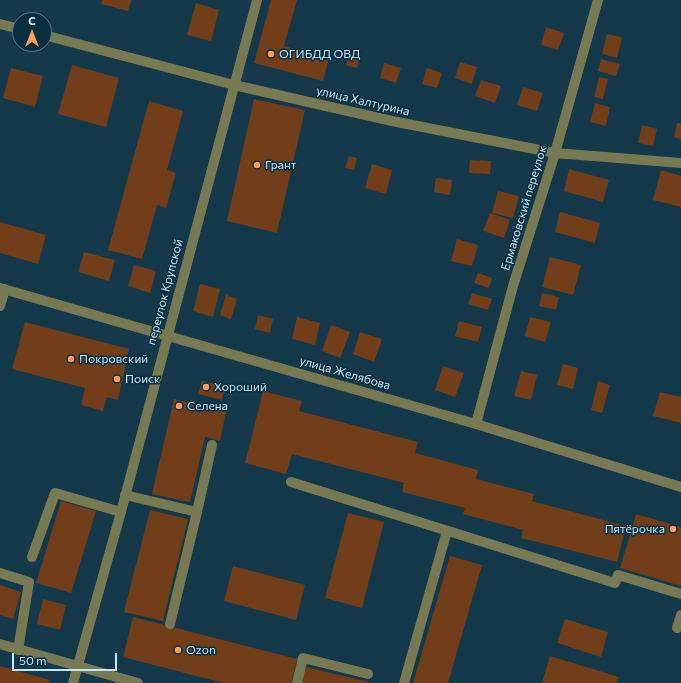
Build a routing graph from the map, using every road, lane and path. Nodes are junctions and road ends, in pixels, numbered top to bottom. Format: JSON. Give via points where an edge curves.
{"nodes":[{"id":1,"x":257,"y":0,"type":"edge"},
{"id":2,"x":598,"y":0,"type":"edge"},
{"id":3,"x":0,"y":24,"type":"edge"},
{"id":4,"x":12,"y":27,"type":"edge"},
{"id":5,"x":52,"y":37,"type":"edge"},
{"id":6,"x":234,"y":85,"type":"junction"},
{"id":7,"x":555,"y":152,"type":"junction"},
{"id":8,"x":681,"y":163,"type":"edge"},
{"id":9,"x":2,"y":289,"type":"edge"},
{"id":10,"x":0,"y":306,"type":"edge"},
{"id":11,"x":167,"y":336,"type":"junction"},
{"id":12,"x":476,"y":424,"type":"junction"},
{"id":13,"x":212,"y":446,"type":"dead end"},
{"id":14,"x":291,"y":482,"type":"dead end"},
{"id":15,"x":681,"y":487,"type":"edge"},
{"id":16,"x":125,"y":495,"type":"junction"},
{"id":17,"x":121,"y":512,"type":"junction"},
{"id":18,"x":197,"y":512,"type":"junction"},
{"id":19,"x":446,"y":531,"type":"junction"},
{"id":20,"x":32,"y":557,"type":"dead end"},
{"id":21,"x":0,"y":573,"type":"edge"},
{"id":22,"x":681,"y":594,"type":"edge"},
{"id":23,"x":681,"y":615,"type":"edge"},
{"id":24,"x":170,"y":624,"type":"dead end"},
{"id":25,"x":677,"y":628,"type":"dead end"},
{"id":26,"x":0,"y":644,"type":"edge"},
{"id":27,"x":18,"y":650,"type":"junction"},
{"id":28,"x":78,"y":665,"type":"junction"},
{"id":29,"x":368,"y":674,"type":"dead end"},
{"id":30,"x":74,"y":683,"type":"edge"},
{"id":31,"x":138,"y":683,"type":"edge"},
{"id":32,"x":297,"y":683,"type":"edge"},
{"id":33,"x":404,"y":683,"type":"edge"}],
"edges":[{"from":1,"to":6,"type":"street","name":"переулок Крупской"},
{"from":2,"to":7,"type":"street","name":"Ермаковский переулок"},
{"from":3,"to":4,"type":"street"},
{"from":5,"to":6,"type":"street","name":"улица Халтурина"},
{"from":6,"to":7,"type":"street","name":"улица Халтурина","via":[[392,121]]},
{"from":6,"to":11,"type":"street","name":"переулок Крупской"},
{"from":7,"to":8,"type":"street","name":"улица Халтурина"},
{"from":7,"to":12,"type":"street","name":"Ермаковский переулок","via":[[513,286]]},
{"from":9,"to":10,"type":"street"},
{"from":9,"to":11,"type":"street","name":"улица Желябова"},
{"from":11,"to":12,"type":"street","name":"улица Желябова"},
{"from":11,"to":16,"type":"street","name":"переулок Крупской"},
{"from":12,"to":15,"type":"street","name":"улица Желябова"},
{"from":13,"to":18,"type":"street"},
{"from":14,"to":19,"type":"street"},
{"from":16,"to":17,"type":"street","name":"переулок Крупской"},
{"from":16,"to":18,"type":"street"},
{"from":17,"to":20,"type":"street","via":[[55,493]]},
{"from":17,"to":28,"type":"street","name":"переулок Крупской"},
{"from":18,"to":24,"type":"street"},
{"from":19,"to":22,"type":"street","via":[[615,583],[618,575]]},
{"from":19,"to":33,"type":"street"},
{"from":21,"to":27,"type":"street","via":[[29,582]]},
{"from":23,"to":25,"type":"street"},
{"from":26,"to":27,"type":"street"},
{"from":27,"to":28,"type":"street"},
{"from":28,"to":30,"type":"street","name":"переулок Крупской"},
{"from":28,"to":31,"type":"street"},
{"from":29,"to":32,"type":"street","via":[[303,658]]}]}
